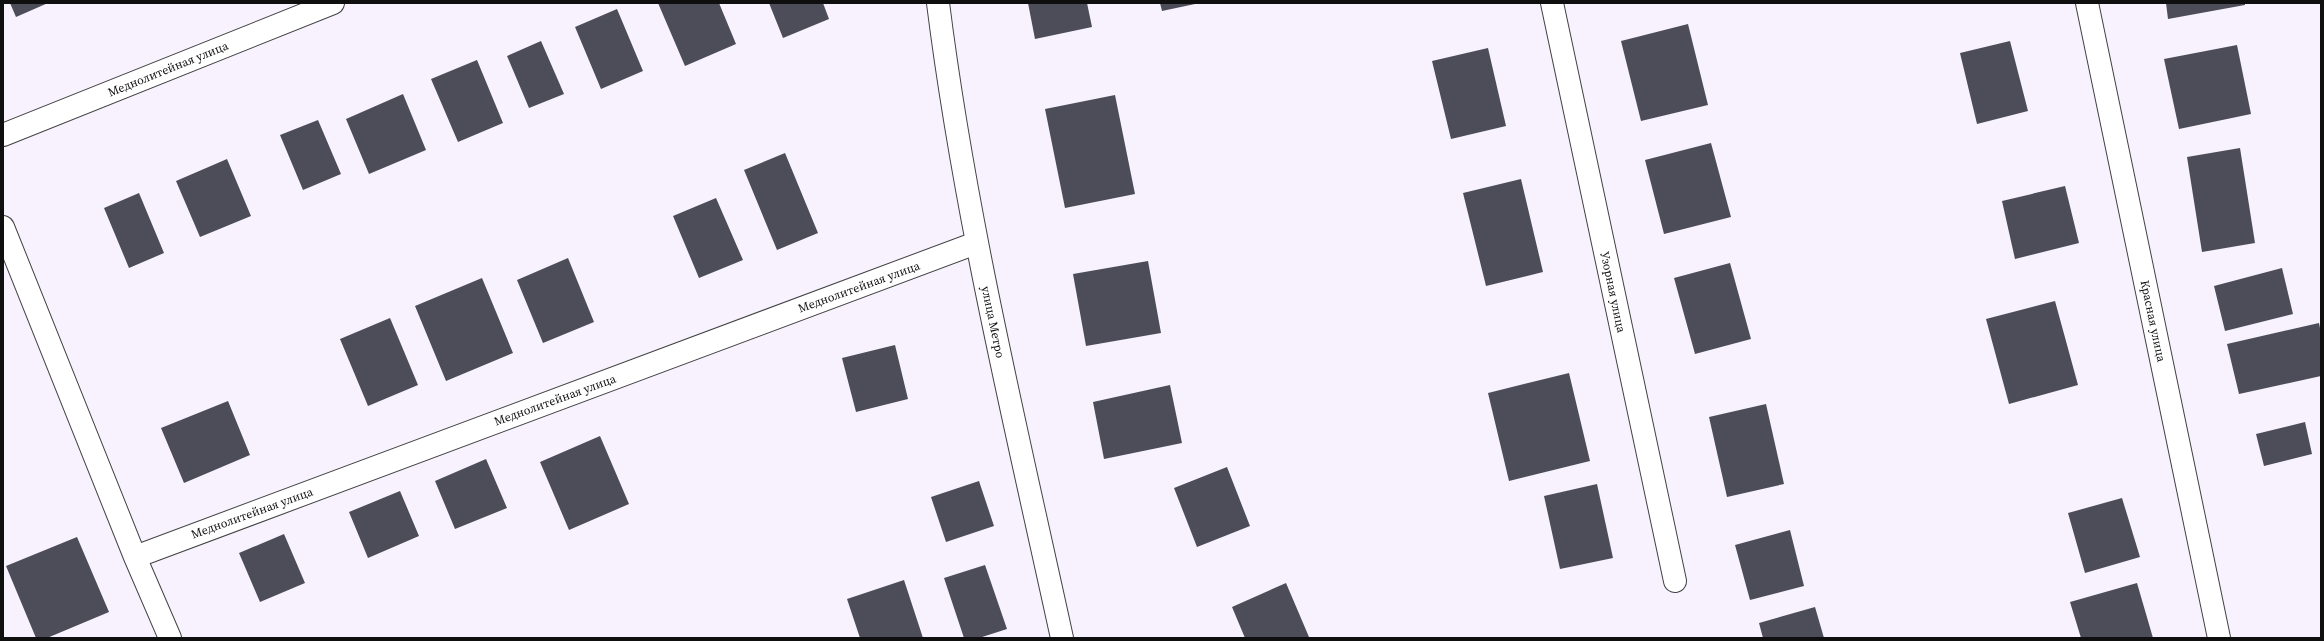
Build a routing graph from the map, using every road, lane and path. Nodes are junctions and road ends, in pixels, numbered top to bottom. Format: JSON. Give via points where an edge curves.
{"nodes":[{"id":1,"x":333,"y":3,"type":"edge"},
{"id":2,"x":938,"y":3,"type":"edge"},
{"id":3,"x":1552,"y":3,"type":"edge"},
{"id":4,"x":2087,"y":3,"type":"edge"},
{"id":5,"x":3,"y":135,"type":"edge"},
{"id":6,"x":3,"y":227,"type":"edge"},
{"id":7,"x":976,"y":243,"type":"junction"},
{"id":8,"x":135,"y":556,"type":"junction"},
{"id":9,"x":1675,"y":581,"type":"dead end"},
{"id":10,"x":170,"y":638,"type":"edge"},
{"id":11,"x":1062,"y":638,"type":"edge"},
{"id":12,"x":2219,"y":638,"type":"edge"}],
"edges":[{"from":1,"to":5,"type":"street","name":"Меднолитейная улица"},
{"from":2,"to":7,"type":"street","name":"улица Метро","via":[[947,73]]},
{"from":3,"to":9,"type":"street","name":"Узорная улица"},
{"from":4,"to":12,"type":"street","name":"Красная улица"},
{"from":6,"to":8,"type":"street"},
{"from":7,"to":8,"type":"street","name":"Меднолитейная улица"},
{"from":7,"to":11,"type":"street","name":"улица Метро"},
{"from":8,"to":10,"type":"street"}]}
